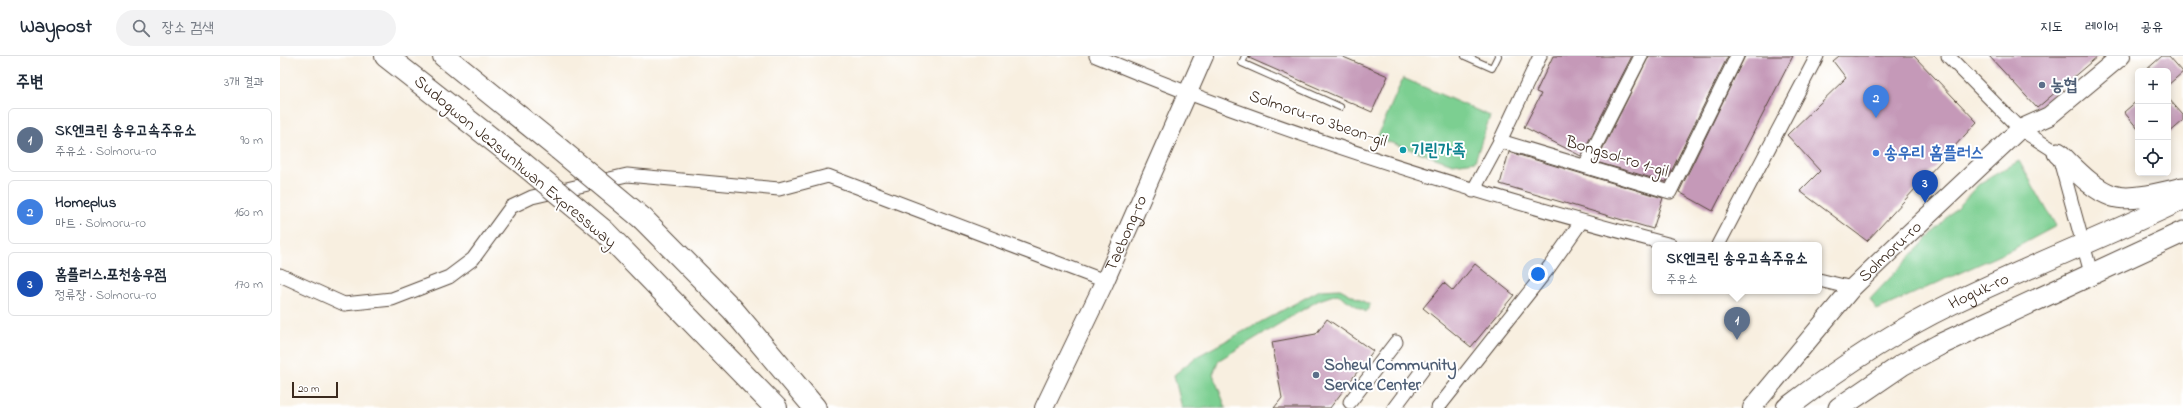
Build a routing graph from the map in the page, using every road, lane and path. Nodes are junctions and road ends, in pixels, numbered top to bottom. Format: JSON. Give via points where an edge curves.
{"nodes":[{"id":1,"x":386,"y":56,"type":"edge"},
{"id":2,"x":444,"y":56,"type":"edge"},
{"id":3,"x":1096,"y":56,"type":"edge"},
{"id":4,"x":1204,"y":56,"type":"edge"},
{"id":5,"x":1245,"y":56,"type":"edge"},
{"id":6,"x":1465,"y":56,"type":"edge"},
{"id":7,"x":1498,"y":56,"type":"edge"},
{"id":8,"x":1540,"y":56,"type":"edge"},
{"id":9,"x":1641,"y":56,"type":"edge"},
{"id":10,"x":1737,"y":56,"type":"edge"},
{"id":11,"x":1817,"y":56,"type":"edge"},
{"id":12,"x":1948,"y":56,"type":"edge"},
{"id":13,"x":2122,"y":56,"type":"edge"},
{"id":14,"x":1187,"y":94,"type":"junction"},
{"id":15,"x":1340,"y":107,"type":"dead end"},
{"id":16,"x":2020,"y":129,"type":"junction"},
{"id":17,"x":1500,"y":141,"type":"junction"},
{"id":18,"x":2058,"y":153,"type":"junction"},
{"id":19,"x":1585,"y":166,"type":"junction"},
{"id":20,"x":2183,"y":188,"type":"edge"},
{"id":21,"x":1473,"y":191,"type":"junction"},
{"id":22,"x":2183,"y":199,"type":"edge"},
{"id":23,"x":1581,"y":222,"type":"junction"},
{"id":24,"x":2183,"y":232,"type":"edge"},
{"id":25,"x":1659,"y":242,"type":"edge"},
{"id":26,"x":1720,"y":242,"type":"edge"},
{"id":27,"x":2083,"y":245,"type":"junction"},
{"id":28,"x":2091,"y":273,"type":"junction"},
{"id":29,"x":280,"y":275,"type":"edge"},
{"id":30,"x":2005,"y":280,"type":"junction"},
{"id":31,"x":1105,"y":281,"type":"junction"},
{"id":32,"x":1822,"y":281,"type":"edge"},
{"id":33,"x":1852,"y":288,"type":"junction"},
{"id":34,"x":2018,"y":307,"type":"junction"},
{"id":35,"x":1396,"y":342,"type":"dead end"},
{"id":36,"x":1424,"y":368,"type":"dead end"},
{"id":37,"x":1351,"y":406,"type":"edge"},
{"id":38,"x":776,"y":408,"type":"edge"},
{"id":39,"x":815,"y":408,"type":"edge"},
{"id":40,"x":1044,"y":408,"type":"edge"},
{"id":41,"x":1394,"y":408,"type":"edge"},
{"id":42,"x":1438,"y":408,"type":"edge"},
{"id":43,"x":1752,"y":408,"type":"edge"},
{"id":44,"x":1787,"y":408,"type":"edge"},
{"id":45,"x":1839,"y":408,"type":"edge"}],
"edges":[{"from":1,"to":38,"type":"highway","name":"Sudogwon Je2sunhwan Expressway","bridge":true,"via":[[604,231]]},
{"from":2,"to":39,"type":"highway","name":"Sudogwon Je2sunhwan Expressway","bridge":true,"via":[[643,218],[732,309]]},
{"from":3,"to":14,"type":"street","name":"Solmoru-ro 3beon-gil"},
{"from":4,"to":14,"type":"main road","name":"Taebong-ro"},
{"from":5,"to":15,"type":"lane","via":[[1242,63]]},
{"from":6,"to":7,"type":"lane","via":[[1492,68]]},
{"from":8,"to":17,"type":"street"},
{"from":9,"to":19,"type":"street"},
{"from":10,"to":19,"type":"street","name":"Bongsol-ro 1-gil","via":[[1670,192]]},
{"from":11,"to":26,"type":"street"},
{"from":12,"to":16,"type":"street"},
{"from":13,"to":16,"type":"main road","name":"Solmoru-ro","via":[[2049,116]]},
{"from":14,"to":21,"type":"street","name":"Solmoru-ro 3beon-gil"},
{"from":14,"to":31,"type":"main road","name":"Taebong-ro"},
{"from":16,"to":18,"type":"street"},
{"from":16,"to":33,"type":"main road","name":"Solmoru-ro"},
{"from":17,"to":19,"type":"street","name":"Bongsol-ro 1-gil"},
{"from":17,"to":21,"type":"street"},
{"from":18,"to":20,"type":"main road","via":[[2098,188],[2114,197],[2138,197]]},
{"from":18,"to":27,"type":"street"},
{"from":21,"to":23,"type":"street","name":"Solmoru-ro 3beon-gil"},
{"from":22,"to":27,"type":"main road","name":"Hoguk-ro"},
{"from":23,"to":25,"type":"street","name":"Solmoru-ro 3beon-gil"},
{"from":23,"to":42,"type":"street","via":[[1550,266]]},
{"from":24,"to":28,"type":"main road","name":"Hoguk-ro"},
{"from":27,"to":28,"type":"street"},
{"from":27,"to":30,"type":"main road","name":"Hoguk-ro"},
{"from":28,"to":34,"type":"main road","name":"Hoguk-ro"},
{"from":29,"to":31,"type":"street","via":[[344,304],[392,299],[449,277],[473,259],[511,207],[532,197],[627,175],[779,189],[828,176]]},
{"from":30,"to":34,"type":"main road"},
{"from":30,"to":44,"type":"main road","name":"Hoguk-ro","via":[[1950,304],[1878,344]]},
{"from":31,"to":40,"type":"main road","name":"Taebong-ro"},
{"from":32,"to":33,"type":"street"},
{"from":33,"to":43,"type":"main road","name":"Solmoru-ro"},
{"from":34,"to":45,"type":"main road","name":"Hoguk-ro","via":[[1902,365]]},
{"from":35,"to":37,"type":"street"},
{"from":36,"to":41,"type":"street"}]}
